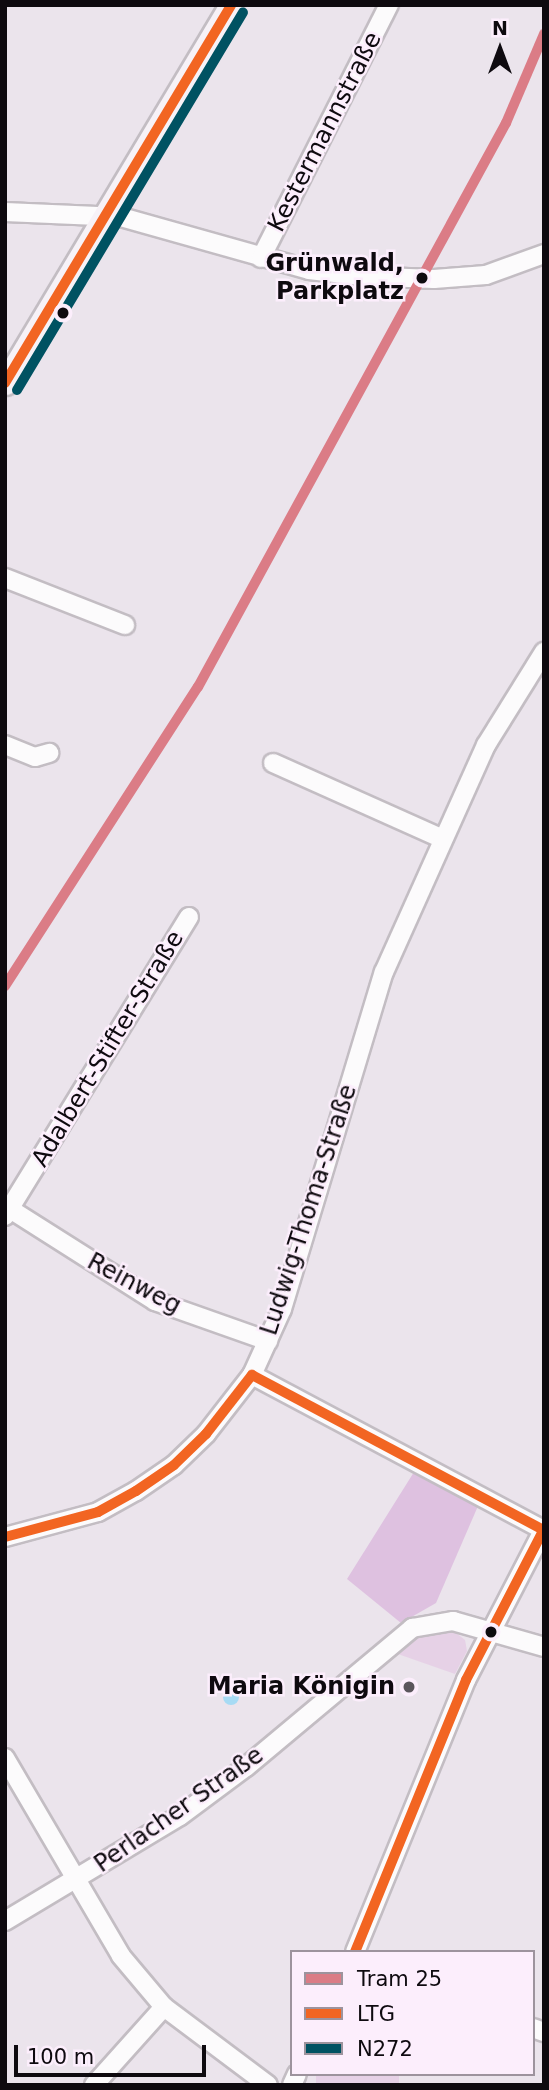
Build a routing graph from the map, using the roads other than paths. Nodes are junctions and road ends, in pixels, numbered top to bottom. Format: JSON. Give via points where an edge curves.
{"nodes":[{"id":1,"x":230,"y":5,"type":"edge"},
{"id":2,"x":388,"y":5,"type":"edge"},
{"id":3,"x":5,"y":212,"type":"edge"},
{"id":4,"x":107,"y":216,"type":"junction"},
{"id":5,"x":544,"y":254,"type":"edge"},
{"id":6,"x":261,"y":258,"type":"junction"},
{"id":7,"x":5,"y":383,"type":"edge"},
{"id":8,"x":5,"y":578,"type":"edge"},
{"id":9,"x":125,"y":625,"type":"dead end"},
{"id":10,"x":544,"y":652,"type":"edge"},
{"id":11,"x":5,"y":745,"type":"edge"},
{"id":12,"x":48,"y":753,"type":"dead end"},
{"id":13,"x":272,"y":763,"type":"dead end"},
{"id":14,"x":441,"y":838,"type":"junction"},
{"id":15,"x":189,"y":917,"type":"dead end"},
{"id":16,"x":8,"y":1213,"type":"edge"},
{"id":17,"x":268,"y":1341,"type":"junction"},
{"id":18,"x":252,"y":1375,"type":"junction"},
{"id":19,"x":543,"y":1530,"type":"edge"},
{"id":20,"x":5,"y":1537,"type":"edge"},
{"id":21,"x":486,"y":1633,"type":"junction"},
{"id":22,"x":544,"y":1647,"type":"edge"},
{"id":23,"x":5,"y":1758,"type":"edge"},
{"id":24,"x":76,"y":1881,"type":"junction"},
{"id":25,"x":5,"y":1921,"type":"edge"},
{"id":26,"x":356,"y":1950,"type":"edge"},
{"id":27,"x":164,"y":2007,"type":"junction"},
{"id":28,"x":94,"y":2085,"type":"edge"},
{"id":29,"x":268,"y":2085,"type":"edge"}],
"edges":[{"from":1,"to":4,"type":"main road"},
{"from":2,"to":6,"type":"street","name":"Kestermannstraße"},
{"from":3,"to":4,"type":"street"},
{"from":4,"to":6,"type":"street"},
{"from":4,"to":7,"type":"main road"},
{"from":5,"to":6,"type":"street","via":[[493,273],[434,279],[309,271]]},
{"from":8,"to":9,"type":"street"},
{"from":10,"to":14,"type":"street","name":"Ludwig-Thoma-Straße","via":[[486,745]]},
{"from":11,"to":12,"type":"street","via":[[35,757]]},
{"from":13,"to":14,"type":"street"},
{"from":14,"to":17,"type":"street","name":"Ludwig-Thoma-Straße","via":[[384,972]]},
{"from":15,"to":16,"type":"street","name":"Adalbert-Stifter-Straße"},
{"from":16,"to":17,"type":"street","name":"Reinweg","via":[[155,1301]]},
{"from":17,"to":18,"type":"street","name":"Ludwig-Thoma-Straße"},
{"from":18,"to":19,"type":"street"},
{"from":18,"to":20,"type":"street","name":"Ludwig-Thoma-Straße","via":[[206,1434],[174,1465],[136,1491],[98,1512]]},
{"from":19,"to":21,"type":"street"},
{"from":21,"to":22,"type":"street","name":"Perlacher Straße"},
{"from":21,"to":24,"type":"street","name":"Perlacher Straße","via":[[439,1620],[412,1628],[246,1767]]},
{"from":21,"to":26,"type":"street"},
{"from":23,"to":24,"type":"street"},
{"from":24,"to":25,"type":"street","name":"Perlacher Straße"},
{"from":24,"to":27,"type":"street","via":[[121,1956]]},
{"from":27,"to":28,"type":"street"},
{"from":27,"to":29,"type":"street"}]}
